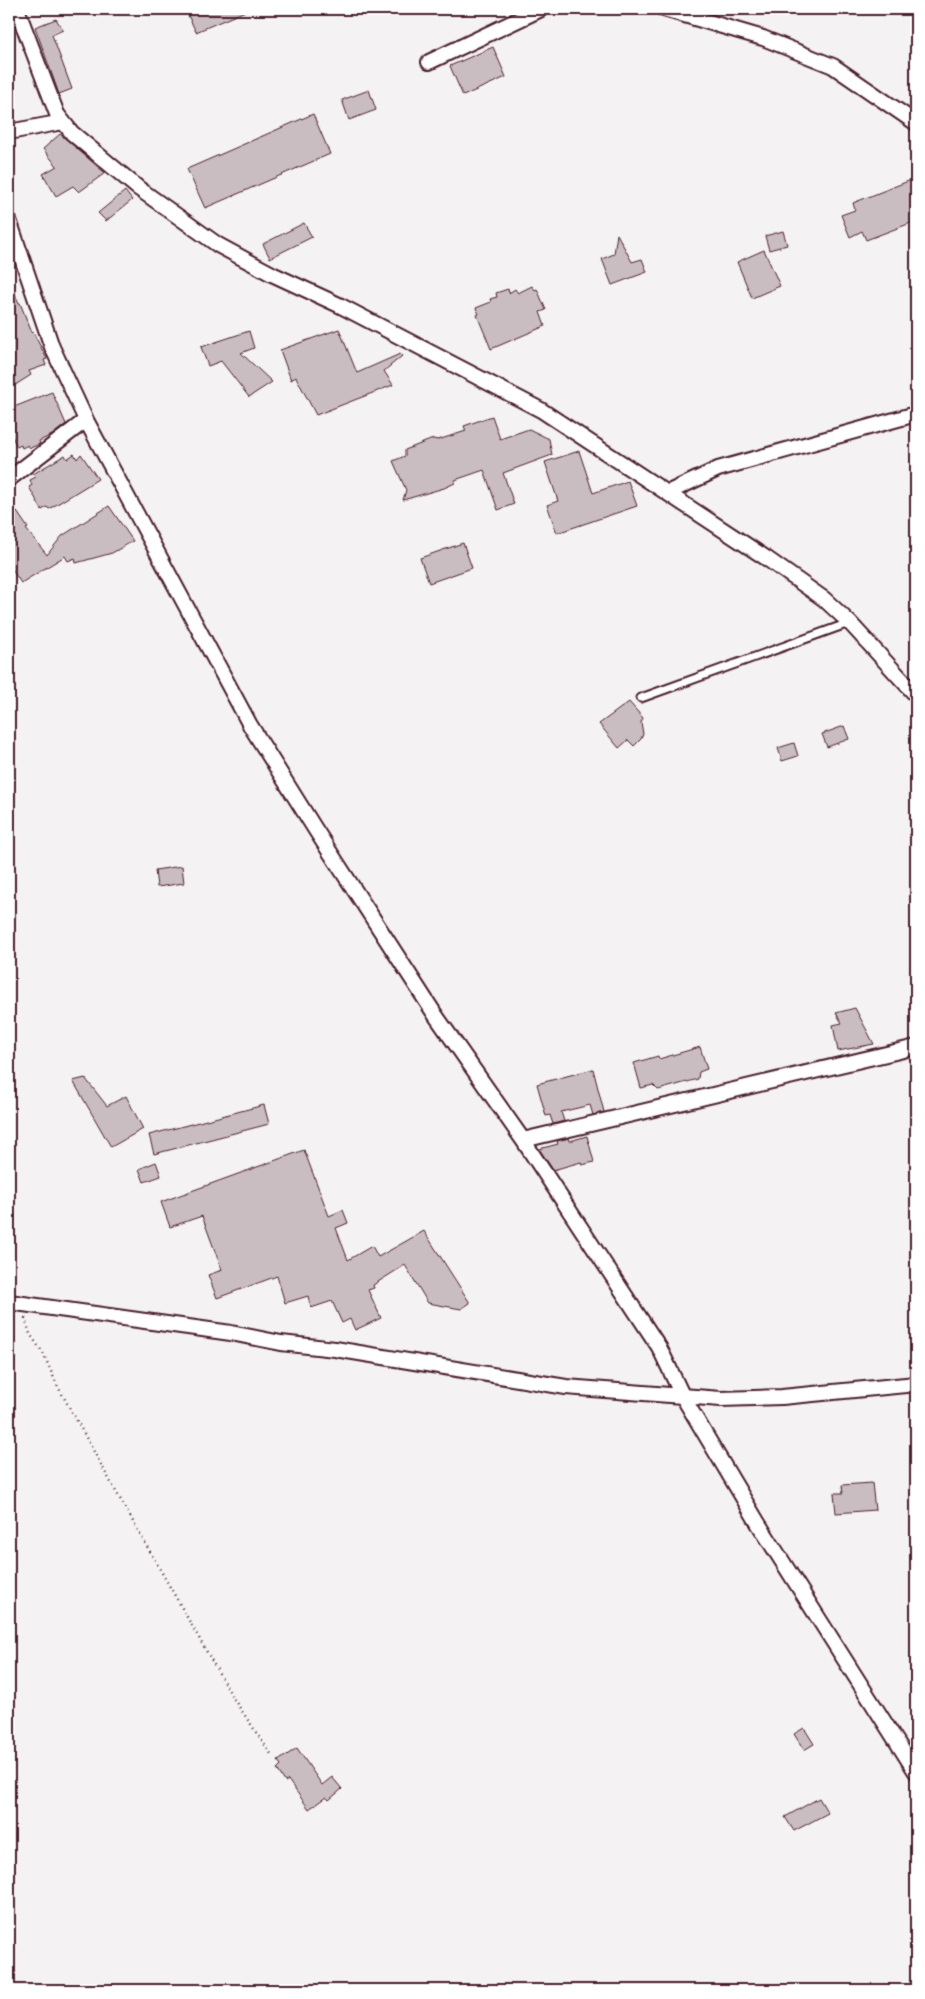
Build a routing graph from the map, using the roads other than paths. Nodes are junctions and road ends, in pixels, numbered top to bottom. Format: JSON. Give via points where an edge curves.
{"nodes":[{"id":1,"x":17,"y":9,"type":"edge"},
{"id":2,"x":541,"y":9,"type":"edge"},
{"id":3,"x":664,"y":9,"type":"edge"},
{"id":4,"x":429,"y":62,"type":"dead end"},
{"id":5,"x":63,"y":122,"type":"junction"},
{"id":6,"x":916,"y":123,"type":"edge"},
{"id":7,"x":9,"y":132,"type":"edge"},
{"id":8,"x":9,"y":220,"type":"edge"},
{"id":9,"x":916,"y":414,"type":"edge"},
{"id":10,"x":86,"y":420,"type":"junction"},
{"id":11,"x":9,"y":479,"type":"edge"},
{"id":12,"x":669,"y":492,"type":"junction"},
{"id":13,"x":850,"y":623,"type":"junction"},
{"id":14,"x":916,"y":695,"type":"edge"},
{"id":15,"x":641,"y":698,"type":"dead end"},
{"id":16,"x":916,"y":1047,"type":"edge"},
{"id":17,"x":523,"y":1140,"type":"junction"},
{"id":18,"x":15,"y":1303,"type":"edge"},
{"id":19,"x":916,"y":1384,"type":"edge"},
{"id":20,"x":683,"y":1397,"type":"junction"},
{"id":21,"x":916,"y":1772,"type":"edge"}],
"edges":[{"from":1,"to":5,"type":"street","via":[[57,114]]},
{"from":2,"to":4,"type":"street"},
{"from":3,"to":6,"type":"street","via":[[745,32],[833,66]]},
{"from":5,"to":7,"type":"street"},
{"from":5,"to":12,"type":"street","via":[[138,188],[218,245],[542,410]]},
{"from":8,"to":10,"type":"street","via":[[52,347]]},
{"from":9,"to":12,"type":"street","via":[[718,469]]},
{"from":10,"to":11,"type":"street"},
{"from":10,"to":17,"type":"street","via":[[250,725],[436,1016]]},
{"from":12,"to":13,"type":"street","via":[[824,598]]},
{"from":13,"to":14,"type":"street"},
{"from":13,"to":15,"type":"lane"},
{"from":16,"to":17,"type":"street"},
{"from":17,"to":20,"type":"street","via":[[659,1347]]},
{"from":18,"to":20,"type":"street","via":[[231,1333],[566,1387]]},
{"from":19,"to":20,"type":"street","via":[[782,1397]]},
{"from":20,"to":21,"type":"street","via":[[763,1531]]}]}
